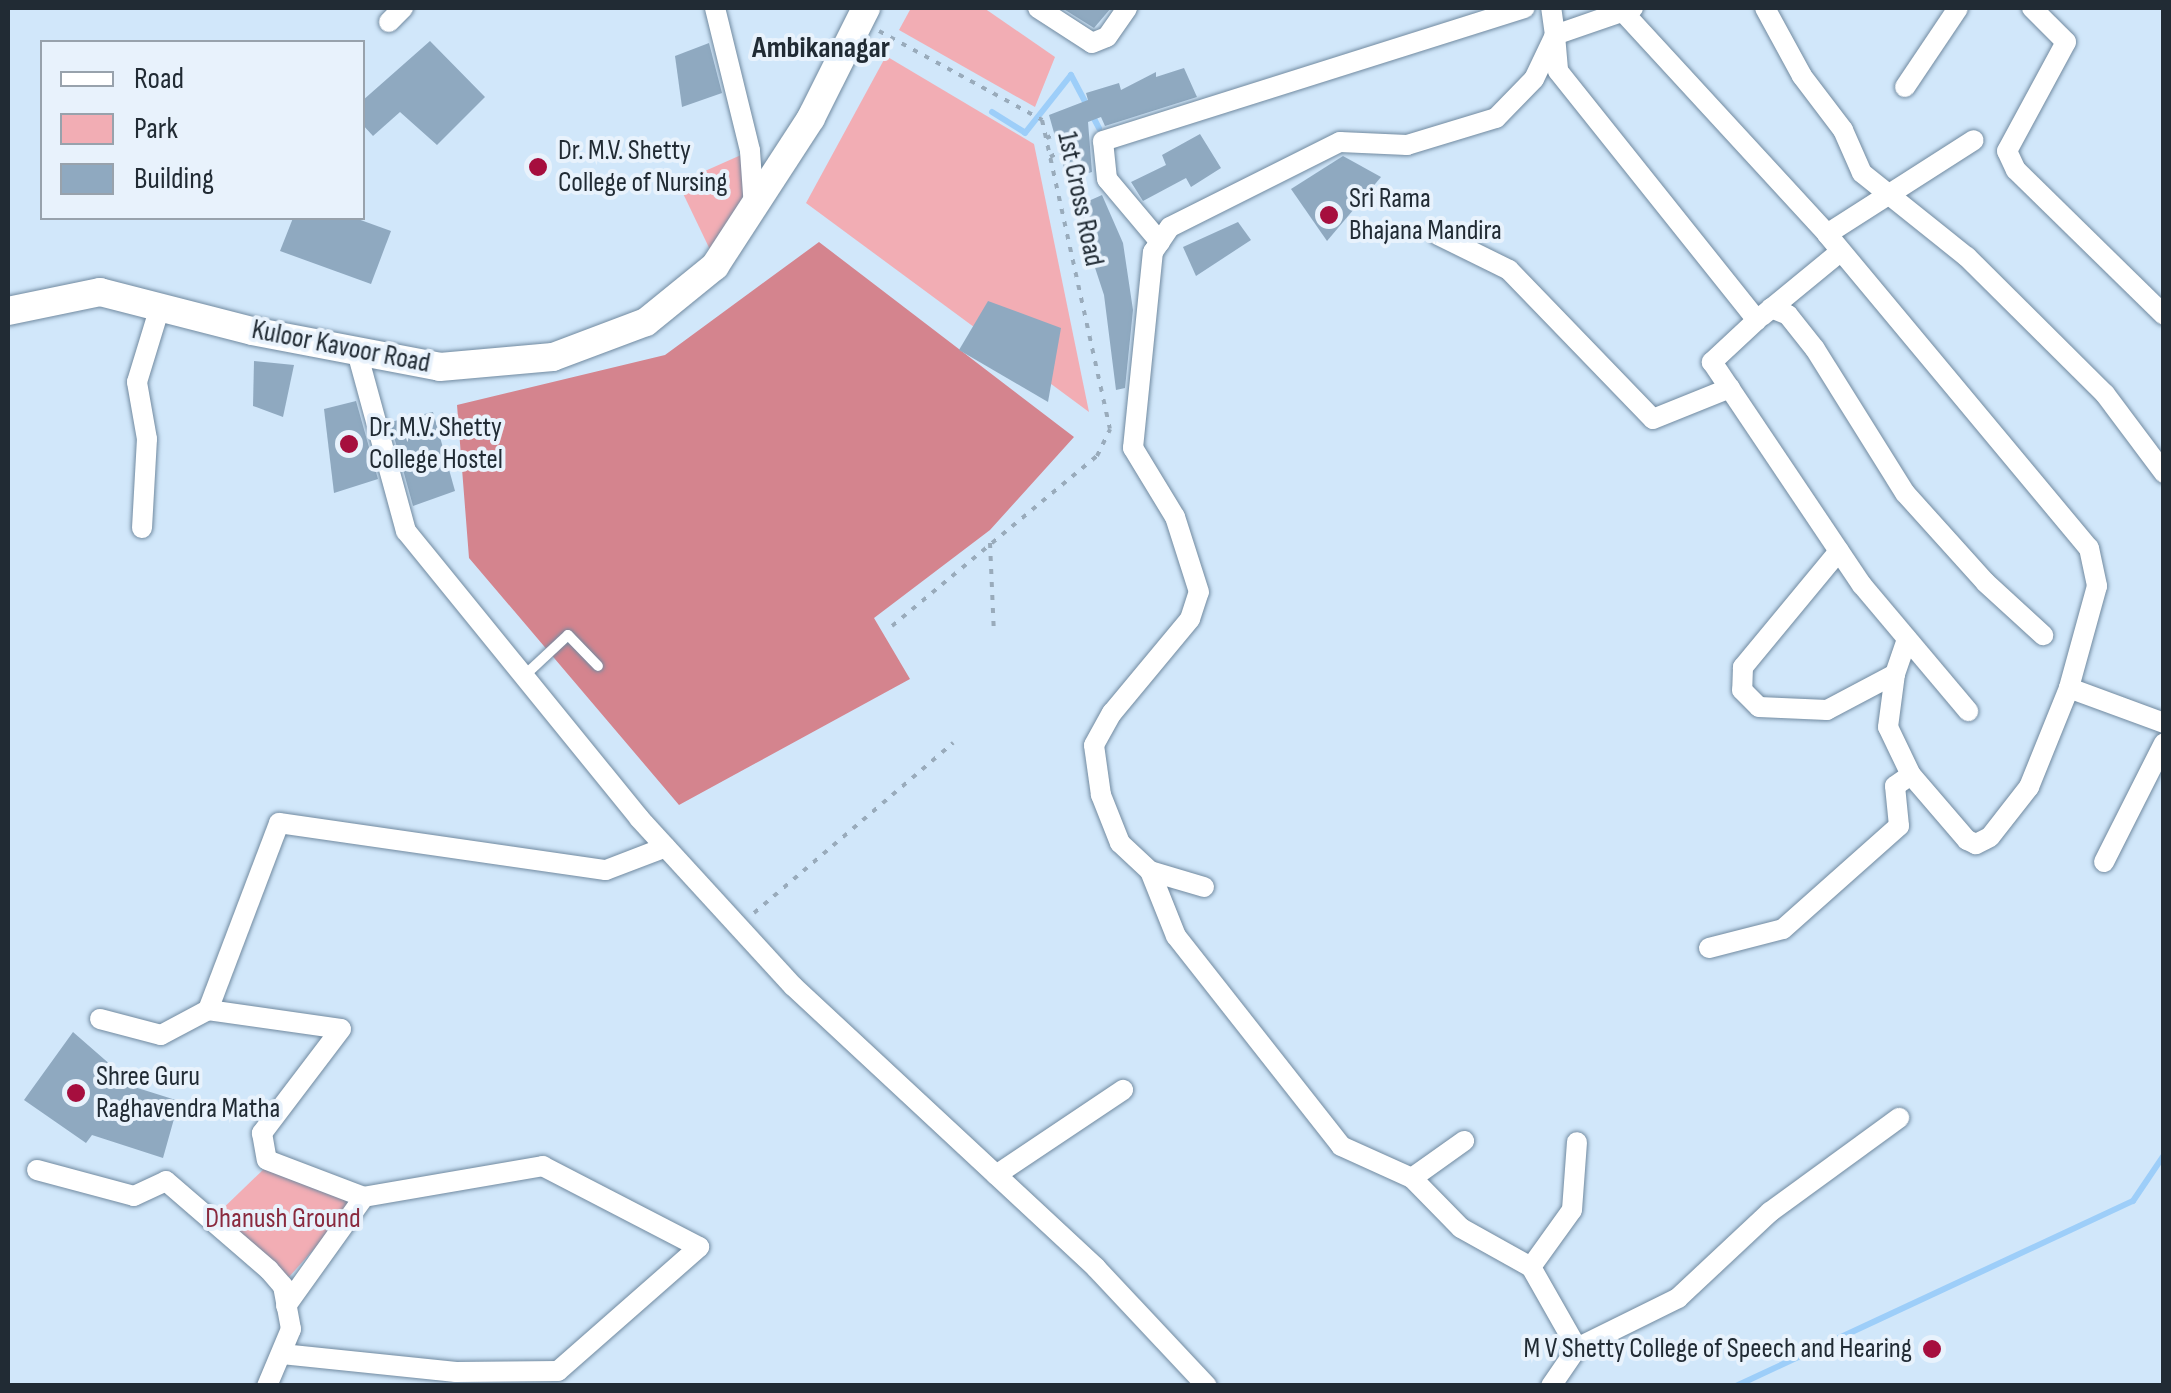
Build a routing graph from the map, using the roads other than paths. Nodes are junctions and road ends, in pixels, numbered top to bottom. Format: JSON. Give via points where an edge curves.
{"nodes":[{"id":1,"x":715,"y":8,"type":"edge"},
{"id":2,"x":1038,"y":8,"type":"edge"},
{"id":3,"x":1128,"y":8,"type":"edge"},
{"id":4,"x":1524,"y":8,"type":"edge"},
{"id":5,"x":1551,"y":8,"type":"edge"},
{"id":6,"x":1765,"y":8,"type":"edge"},
{"id":7,"x":1958,"y":8,"type":"edge"},
{"id":8,"x":2032,"y":8,"type":"edge"},
{"id":9,"x":1629,"y":11,"type":"edge"},
{"id":10,"x":864,"y":15,"type":"edge"},
{"id":11,"x":1555,"y":36,"type":"junction"},
{"id":12,"x":1905,"y":87,"type":"dead end"},
{"id":13,"x":1974,"y":140,"type":"dead end"},
{"id":14,"x":1891,"y":196,"type":"junction"},
{"id":15,"x":754,"y":208,"type":"junction"},
{"id":16,"x":1828,"y":234,"type":"junction"},
{"id":17,"x":1438,"y":235,"type":"dead end"},
{"id":18,"x":1160,"y":242,"type":"junction"},
{"id":19,"x":1841,"y":251,"type":"junction"},
{"id":20,"x":160,"y":307,"type":"junction"},
{"id":21,"x":8,"y":311,"type":"edge"},
{"id":22,"x":1764,"y":314,"type":"junction"},
{"id":23,"x":2164,"y":315,"type":"edge"},
{"id":24,"x":356,"y":352,"type":"junction"},
{"id":25,"x":1730,"y":388,"type":"junction"},
{"id":26,"x":2164,"y":473,"type":"edge"},
{"id":27,"x":142,"y":528,"type":"dead end"},
{"id":28,"x":1839,"y":551,"type":"junction"},
{"id":29,"x":2042,"y":635,"type":"dead end"},
{"id":30,"x":1907,"y":639,"type":"junction"},
{"id":31,"x":598,"y":666,"type":"dead end"},
{"id":32,"x":1895,"y":674,"type":"junction"},
{"id":33,"x":524,"y":676,"type":"junction"},
{"id":34,"x":2069,"y":688,"type":"junction"},
{"id":35,"x":1968,"y":711,"type":"dead end"},
{"id":36,"x":2164,"y":723,"type":"edge"},
{"id":37,"x":2164,"y":743,"type":"edge"},
{"id":38,"x":1911,"y":776,"type":"junction"},
{"id":39,"x":666,"y":847,"type":"junction"},
{"id":40,"x":2104,"y":862,"type":"dead end"},
{"id":41,"x":1150,"y":871,"type":"junction"},
{"id":42,"x":1204,"y":887,"type":"dead end"},
{"id":43,"x":1709,"y":948,"type":"dead end"},
{"id":44,"x":208,"y":1010,"type":"junction"},
{"id":45,"x":100,"y":1018,"type":"dead end"},
{"id":46,"x":1123,"y":1090,"type":"dead end"},
{"id":47,"x":1899,"y":1118,"type":"dead end"},
{"id":48,"x":1464,"y":1141,"type":"dead end"},
{"id":49,"x":1577,"y":1142,"type":"dead end"},
{"id":50,"x":37,"y":1170,"type":"dead end"},
{"id":51,"x":996,"y":1174,"type":"junction"},
{"id":52,"x":1412,"y":1178,"type":"junction"},
{"id":53,"x":364,"y":1197,"type":"junction"},
{"id":54,"x":1531,"y":1267,"type":"junction"},
{"id":55,"x":286,"y":1306,"type":"junction"},
{"id":56,"x":1577,"y":1348,"type":"junction"},
{"id":57,"x":282,"y":1354,"type":"junction"},
{"id":58,"x":267,"y":1386,"type":"edge"},
{"id":59,"x":1207,"y":1386,"type":"edge"},
{"id":60,"x":1551,"y":1386,"type":"edge"}],
"edges":[{"from":1,"to":15,"type":"street","via":[[750,152]]},
{"from":2,"to":3,"type":"street","via":[[1092,43],[1106,37]]},
{"from":4,"to":18,"type":"street","via":[[1103,141],[1108,180]]},
{"from":5,"to":11,"type":"street"},
{"from":6,"to":14,"type":"street","via":[[1802,76],[1843,130],[1862,172]]},
{"from":7,"to":12,"type":"street"},
{"from":8,"to":23,"type":"street","via":[[2066,42],[2007,152],[2027,182]]},
{"from":9,"to":11,"type":"street"},
{"from":9,"to":16,"type":"street"},
{"from":10,"to":15,"type":"main road","name":"Kuloor Kavoor Road"},
{"from":11,"to":18,"type":"street","via":[[1534,80],[1496,118],[1406,145],[1340,142],[1170,227]]},
{"from":11,"to":22,"type":"street","via":[[1558,71],[1588,116]]},
{"from":13,"to":14,"type":"street"},
{"from":14,"to":16,"type":"street"},
{"from":14,"to":26,"type":"street","via":[[1967,256],[2106,394]]},
{"from":15,"to":24,"type":"main road","name":"Kuloor Kavoor Road","via":[[715,266],[646,322],[553,357],[440,367]]},
{"from":16,"to":19,"type":"street"},
{"from":17,"to":25,"type":"street","via":[[1509,270],[1653,419]]},
{"from":18,"to":41,"type":"street","via":[[1134,395],[1132,448],[1175,518],[1199,592],[1190,619],[1112,712],[1094,745],[1101,796],[1120,842]]},
{"from":19,"to":22,"type":"street"},
{"from":19,"to":34,"type":"street","via":[[2089,548],[2098,586]]},
{"from":20,"to":21,"type":"main road","name":"Kuloor Kavoor Road","via":[[100,292]]},
{"from":20,"to":24,"type":"main road","name":"Kuloor Kavoor Road"},
{"from":20,"to":27,"type":"street","via":[[138,382],[147,439]]},
{"from":22,"to":25,"type":"street","via":[[1712,362]]},
{"from":22,"to":29,"type":"street","via":[[1788,315],[1905,493]]},
{"from":24,"to":33,"type":"street","via":[[406,531]]},
{"from":25,"to":28,"type":"street"},
{"from":28,"to":30,"type":"street"},
{"from":28,"to":32,"type":"street","via":[[1743,667],[1742,690],[1759,706],[1810,713]]},
{"from":30,"to":32,"type":"street"},
{"from":30,"to":35,"type":"street"},
{"from":31,"to":33,"type":"lane","via":[[568,635]]},
{"from":32,"to":38,"type":"street","via":[[1888,727]]},
{"from":33,"to":39,"type":"street"},
{"from":34,"to":36,"type":"street"},
{"from":34,"to":38,"type":"street","via":[[2029,787],[1990,837],[1976,844],[1967,840]]},
{"from":37,"to":40,"type":"street"},
{"from":38,"to":43,"type":"street","via":[[1895,786],[1900,826],[1818,901],[1783,930]]},
{"from":39,"to":44,"type":"street","via":[[606,870],[279,824]]},
{"from":39,"to":51,"type":"street","via":[[738,926]]},
{"from":41,"to":42,"type":"street"},
{"from":41,"to":52,"type":"street","via":[[1176,936],[1341,1146]]},
{"from":44,"to":45,"type":"street","via":[[160,1035]]},
{"from":44,"to":53,"type":"street","via":[[341,1029],[262,1133],[267,1160]]},
{"from":46,"to":51,"type":"street"},
{"from":47,"to":56,"type":"street","via":[[1770,1212],[1678,1298]]},
{"from":48,"to":52,"type":"street"},
{"from":49,"to":54,"type":"street","via":[[1572,1210]]},
{"from":50,"to":55,"type":"street","via":[[134,1196],[166,1181],[176,1186],[284,1286]]},
{"from":51,"to":59,"type":"street"},
{"from":52,"to":54,"type":"street","via":[[1461,1228]]},
{"from":53,"to":55,"type":"street"},
{"from":53,"to":57,"type":"street","via":[[543,1166],[699,1247],[558,1371],[456,1372]]},
{"from":54,"to":56,"type":"street"},
{"from":55,"to":57,"type":"street","via":[[291,1328]]},
{"from":56,"to":60,"type":"street"},
{"from":57,"to":58,"type":"street"}]}
